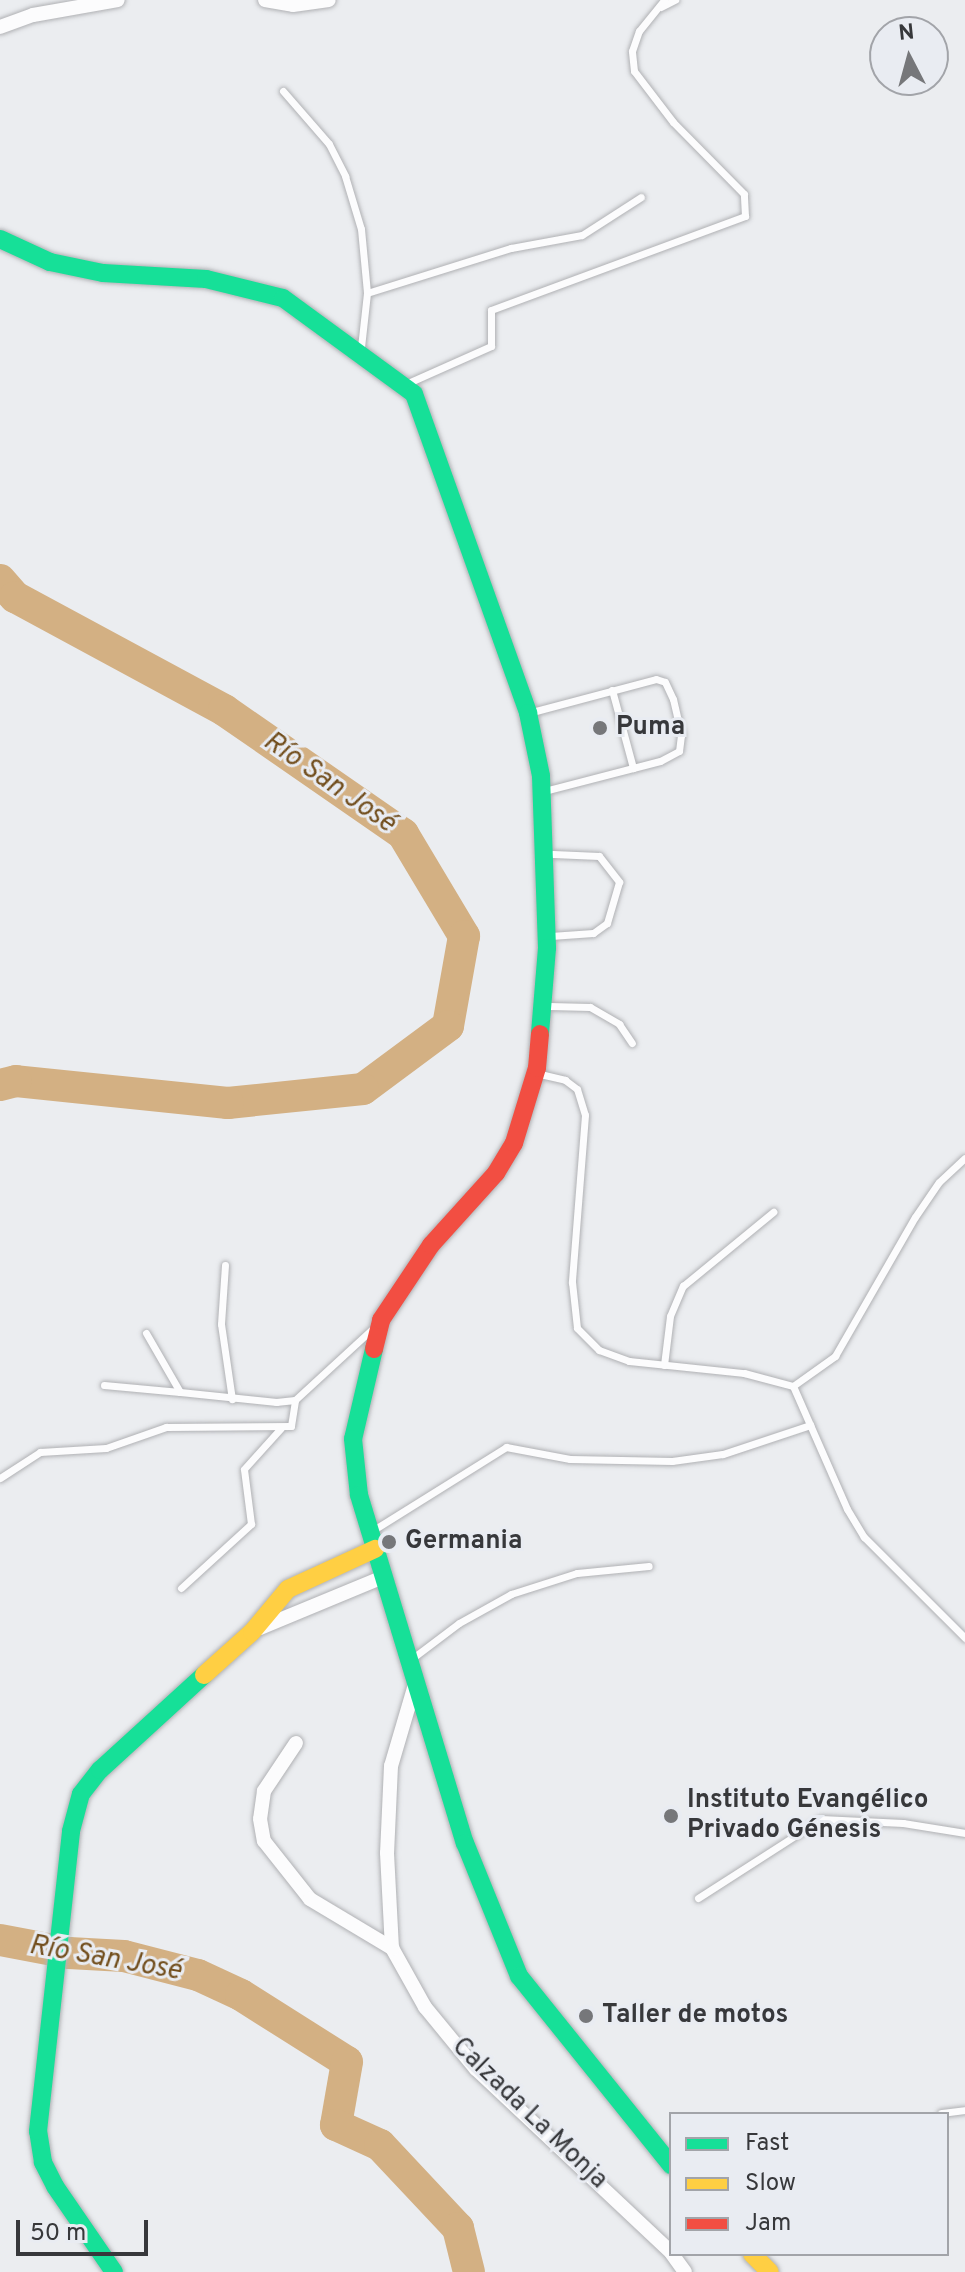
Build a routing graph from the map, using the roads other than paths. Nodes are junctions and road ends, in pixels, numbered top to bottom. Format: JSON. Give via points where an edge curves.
{"nodes":[{"id":1,"x":118,"y":0,"type":"edge"},
{"id":2,"x":265,"y":0,"type":"edge"},
{"id":3,"x":329,"y":0,"type":"edge"},
{"id":4,"x":664,"y":0,"type":"edge"},
{"id":5,"x":675,"y":0,"type":"edge"},
{"id":6,"x":656,"y":10,"type":"junction"},
{"id":7,"x":0,"y":27,"type":"edge"},
{"id":8,"x":283,"y":91,"type":"dead end"},
{"id":9,"x":641,"y":197,"type":"dead end"},
{"id":10,"x":1,"y":234,"type":"edge"},
{"id":11,"x":367,"y":293,"type":"junction"},
{"id":12,"x":361,"y":353,"type":"junction"},
{"id":13,"x":402,"y":386,"type":"junction"},
{"id":14,"x":612,"y":690,"type":"junction"},
{"id":15,"x":528,"y":713,"type":"junction"},
{"id":16,"x":633,"y":768,"type":"junction"},
{"id":17,"x":542,"y":791,"type":"junction"},
{"id":18,"x":547,"y":854,"type":"junction"},
{"id":19,"x":547,"y":936,"type":"junction"},
{"id":20,"x":543,"y":1005,"type":"junction"},
{"id":21,"x":632,"y":1043,"type":"dead end"},
{"id":22,"x":535,"y":1073,"type":"junction"},
{"id":23,"x":965,"y":1158,"type":"edge"},
{"id":24,"x":773,"y":1212,"type":"dead end"},
{"id":25,"x":225,"y":1265,"type":"dead end"},
{"id":26,"x":381,"y":1320,"type":"junction"},
{"id":27,"x":146,"y":1333,"type":"dead end"},
{"id":28,"x":664,"y":1365,"type":"junction"},
{"id":29,"x":104,"y":1385,"type":"dead end"},
{"id":30,"x":793,"y":1386,"type":"junction"},
{"id":31,"x":180,"y":1392,"type":"junction"},
{"id":32,"x":232,"y":1399,"type":"junction"},
{"id":33,"x":295,"y":1400,"type":"junction"},
{"id":34,"x":810,"y":1425,"type":"junction"},
{"id":35,"x":281,"y":1428,"type":"junction"},
{"id":36,"x":0,"y":1478,"type":"edge"},
{"id":37,"x":372,"y":1540,"type":"junction"},
{"id":38,"x":649,"y":1566,"type":"dead end"},
{"id":39,"x":383,"y":1577,"type":"junction"},
{"id":40,"x":181,"y":1588,"type":"dead end"},
{"id":41,"x":252,"y":1632,"type":"junction"},
{"id":42,"x":965,"y":1638,"type":"edge"},
{"id":43,"x":409,"y":1660,"type":"junction"},
{"id":44,"x":416,"y":1682,"type":"junction"},
{"id":45,"x":296,"y":1743,"type":"dead end"},
{"id":46,"x":965,"y":1833,"type":"edge"},
{"id":47,"x":698,"y":1898,"type":"dead end"},
{"id":48,"x":392,"y":1948,"type":"junction"},
{"id":49,"x":669,"y":2163,"type":"edge"},
{"id":50,"x":669,"y":2250,"type":"edge"},
{"id":51,"x":754,"y":2256,"type":"edge"},
{"id":52,"x":114,"y":2272,"type":"edge"},
{"id":53,"x":770,"y":2272,"type":"edge"}],
"edges":[{"from":1,"to":7,"type":"street","via":[[33,15]]},
{"from":2,"to":3,"type":"street","via":[[293,5]]},
{"from":4,"to":6,"type":"lane"},
{"from":5,"to":6,"type":"lane"},
{"from":6,"to":13,"type":"lane","via":[[632,51],[634,71],[673,122],[744,194],[745,216],[491,310],[491,346]]},
{"from":8,"to":11,"type":"lane","via":[[329,144],[345,176],[361,229]]},
{"from":9,"to":11,"type":"lane","via":[[582,235],[511,248]]},
{"from":10,"to":12,"type":"main road","via":[[50,262],[103,273],[248,285],[306,310]]},
{"from":11,"to":12,"type":"lane"},
{"from":12,"to":13,"type":"main road"},
{"from":13,"to":15,"type":"main road","via":[[414,394]]},
{"from":14,"to":15,"type":"lane"},
{"from":14,"to":16,"type":"lane"},
{"from":14,"to":16,"type":"lane","via":[[656,679],[665,682],[673,699],[679,751]]},
{"from":15,"to":17,"type":"main road"},
{"from":16,"to":17,"type":"lane"},
{"from":17,"to":18,"type":"main road"},
{"from":18,"to":19,"type":"main road"},
{"from":18,"to":19,"type":"lane","via":[[575,851],[599,856],[619,882],[607,923],[593,933]]},
{"from":19,"to":20,"type":"main road"},
{"from":20,"to":21,"type":"lane","via":[[590,1007],[619,1024]]},
{"from":20,"to":22,"type":"main road"},
{"from":22,"to":26,"type":"main road","via":[[514,1143],[496,1173],[431,1245]]},
{"from":22,"to":28,"type":"lane","via":[[565,1080],[577,1089],[585,1115],[572,1282],[577,1328],[599,1350]]},
{"from":23,"to":30,"type":"lane","via":[[939,1182],[915,1217],[835,1356]]},
{"from":24,"to":28,"type":"lane","via":[[683,1286],[670,1316]]},
{"from":25,"to":32,"type":"lane","via":[[221,1324]]},
{"from":26,"to":33,"type":"lane"},
{"from":26,"to":37,"type":"main road","via":[[353,1439],[359,1495]]},
{"from":27,"to":31,"type":"lane"},
{"from":28,"to":30,"type":"lane","via":[[744,1373]]},
{"from":29,"to":31,"type":"lane"},
{"from":30,"to":34,"type":"lane"},
{"from":31,"to":32,"type":"lane"},
{"from":32,"to":33,"type":"lane"},
{"from":33,"to":35,"type":"lane","via":[[295,1419]]},
{"from":34,"to":37,"type":"lane","via":[[723,1454],[672,1461],[570,1459],[506,1447]]},
{"from":34,"to":42,"type":"lane","via":[[864,1537]]},
{"from":35,"to":36,"type":"lane","via":[[166,1427],[106,1448],[40,1452]]},
{"from":35,"to":40,"type":"lane","via":[[244,1469],[251,1524]]},
{"from":37,"to":39,"type":"main road"},
{"from":37,"to":41,"type":"main road","via":[[288,1589]]},
{"from":38,"to":43,"type":"lane","via":[[577,1573],[511,1594]]},
{"from":39,"to":41,"type":"street"},
{"from":39,"to":43,"type":"main road"},
{"from":41,"to":52,"type":"main road","via":[[100,1770],[81,1794],[71,1831],[38,2131],[43,2162]]},
{"from":43,"to":44,"type":"main road"},
{"from":44,"to":48,"type":"street","name":"Calzada La Monja","via":[[391,1766],[387,1853]]},
{"from":44,"to":49,"type":"main road","via":[[465,1843],[519,1976]]},
{"from":45,"to":48,"type":"street","via":[[264,1791],[264,1841],[310,1899]]},
{"from":46,"to":47,"type":"lane","via":[[821,1819]]},
{"from":48,"to":50,"type":"street","name":"Calzada La Monja","via":[[425,2007],[476,2069]]},
{"from":51,"to":53,"type":"main road"}]}
